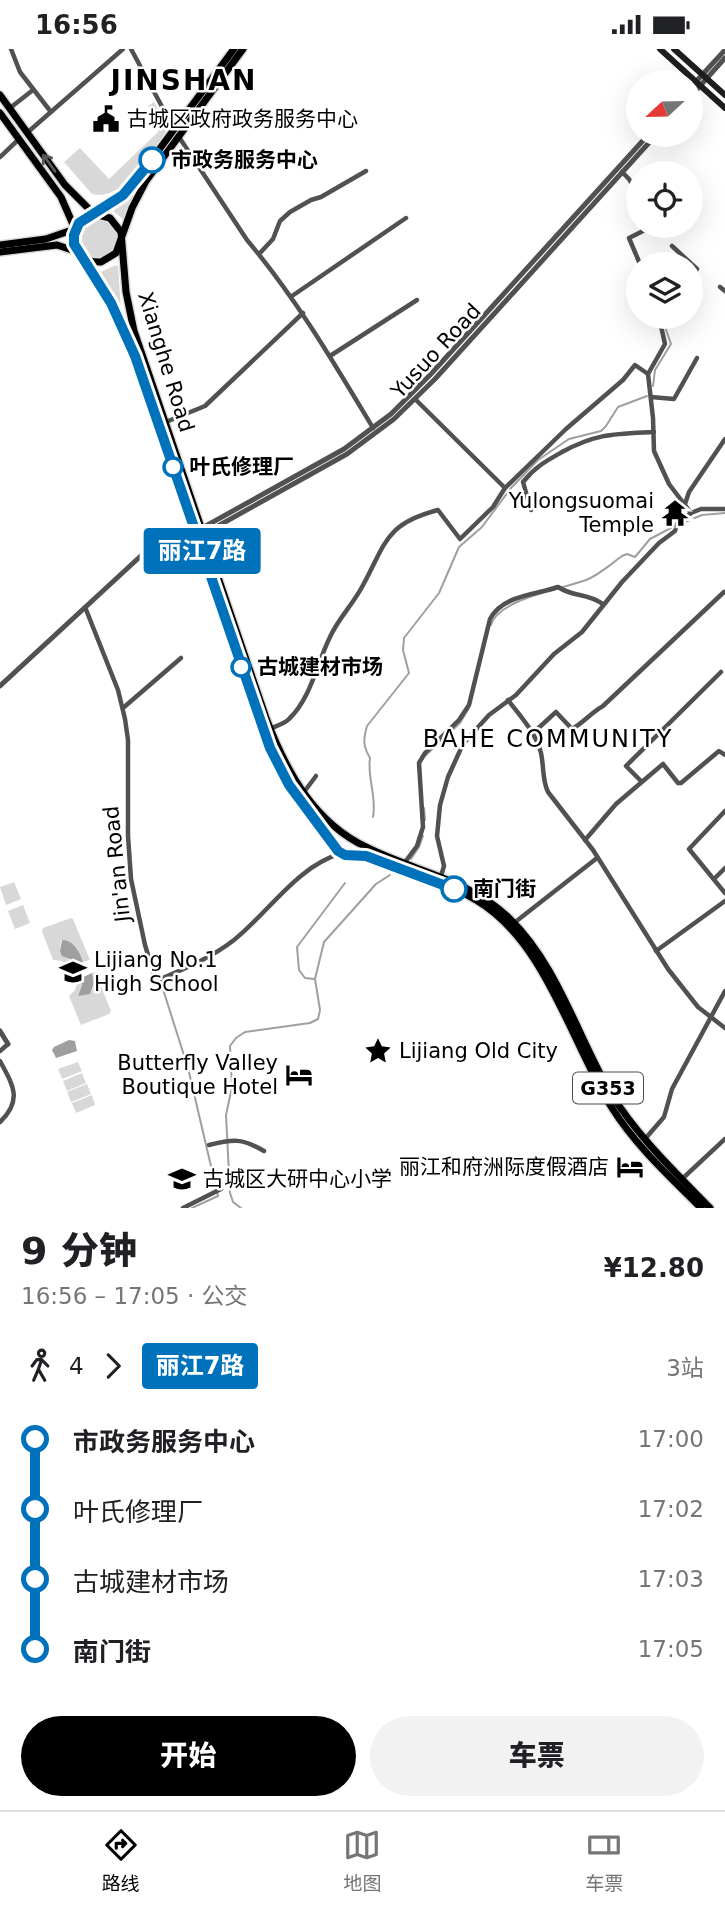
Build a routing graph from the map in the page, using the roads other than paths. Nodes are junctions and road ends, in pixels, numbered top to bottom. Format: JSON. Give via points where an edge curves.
{"nodes":[{"id":1,"x":10,"y":49,"type":"edge"},
{"id":2,"x":123,"y":49,"type":"edge"},
{"id":3,"x":131,"y":49,"type":"edge"},
{"id":4,"x":234,"y":49,"type":"edge"},
{"id":5,"x":243,"y":49,"type":"edge"},
{"id":6,"x":660,"y":49,"type":"edge"},
{"id":7,"x":674,"y":49,"type":"edge"},
{"id":8,"x":725,"y":50,"type":"edge"},
{"id":9,"x":725,"y":58,"type":"edge"},
{"id":10,"x":681,"y":70,"type":"edge"},
{"id":11,"x":696,"y":70,"type":"edge"},
{"id":12,"x":704,"y":77,"type":"junction"},
{"id":13,"x":33,"y":90,"type":"junction"},
{"id":14,"x":704,"y":91,"type":"edge"},
{"id":15,"x":0,"y":95,"type":"edge"},
{"id":16,"x":725,"y":95,"type":"edge"},
{"id":17,"x":725,"y":108,"type":"edge"},
{"id":18,"x":10,"y":109,"type":"junction"},
{"id":19,"x":51,"y":112,"type":"junction"},
{"id":20,"x":0,"y":113,"type":"edge"},
{"id":21,"x":27,"y":133,"type":"junction"},
{"id":22,"x":176,"y":133,"type":"junction"},
{"id":23,"x":19,"y":139,"type":"junction"},
{"id":24,"x":637,"y":147,"type":"edge"},
{"id":25,"x":645,"y":147,"type":"edge"},
{"id":26,"x":0,"y":157,"type":"edge"},
{"id":27,"x":366,"y":171,"type":"dead end"},
{"id":28,"x":622,"y":172,"type":"junction"},
{"id":29,"x":626,"y":176,"type":"edge"},
{"id":30,"x":94,"y":214,"type":"junction"},
{"id":31,"x":406,"y":218,"type":"dead end"},
{"id":32,"x":75,"y":229,"type":"junction"},
{"id":33,"x":121,"y":241,"type":"junction"},
{"id":34,"x":0,"y":245,"type":"edge"},
{"id":35,"x":672,"y":246,"type":"dead end"},
{"id":36,"x":0,"y":252,"type":"edge"},
{"id":37,"x":679,"y":252,"type":"edge"},
{"id":38,"x":260,"y":253,"type":"junction"},
{"id":39,"x":79,"y":254,"type":"junction"},
{"id":40,"x":720,"y":287,"type":"dead end"},
{"id":41,"x":725,"y":292,"type":"edge"},
{"id":42,"x":292,"y":296,"type":"junction"},
{"id":43,"x":417,"y":300,"type":"dead end"},
{"id":44,"x":303,"y":313,"type":"junction"},
{"id":45,"x":662,"y":329,"type":"edge"},
{"id":46,"x":330,"y":356,"type":"junction"},
{"id":47,"x":697,"y":358,"type":"dead end"},
{"id":48,"x":648,"y":374,"type":"junction"},
{"id":49,"x":650,"y":397,"type":"junction"},
{"id":50,"x":415,"y":399,"type":"junction"},
{"id":51,"x":165,"y":422,"type":"junction"},
{"id":52,"x":373,"y":428,"type":"junction"},
{"id":53,"x":654,"y":432,"type":"junction"},
{"id":54,"x":725,"y":439,"type":"edge"},
{"id":55,"x":505,"y":488,"type":"junction"},
{"id":56,"x":685,"y":505,"type":"junction"},
{"id":57,"x":725,"y":509,"type":"edge"},
{"id":58,"x":531,"y":510,"type":"dead end"},
{"id":59,"x":691,"y":513,"type":"junction"},
{"id":60,"x":198,"y":532,"type":"junction"},
{"id":61,"x":724,"y":592,"type":"edge"},
{"id":62,"x":603,"y":604,"type":"junction"},
{"id":63,"x":85,"y":607,"type":"junction"},
{"id":64,"x":181,"y":659,"type":"dead end"},
{"id":65,"x":722,"y":672,"type":"dead end"},
{"id":66,"x":0,"y":686,"type":"edge"},
{"id":67,"x":508,"y":701,"type":"junction"},
{"id":68,"x":123,"y":708,"type":"junction"},
{"id":69,"x":270,"y":729,"type":"junction"},
{"id":70,"x":533,"y":733,"type":"junction"},
{"id":71,"x":725,"y":755,"type":"edge"},
{"id":72,"x":316,"y":776,"type":"dead end"},
{"id":73,"x":641,"y":781,"type":"junction"},
{"id":74,"x":303,"y":793,"type":"junction"},
{"id":75,"x":725,"y":811,"type":"edge"},
{"id":76,"x":341,"y":831,"type":"junction"},
{"id":77,"x":585,"y":840,"type":"junction"},
{"id":78,"x":332,"y":842,"type":"junction"},
{"id":79,"x":357,"y":843,"type":"junction"},
{"id":80,"x":342,"y":853,"type":"junction"},
{"id":81,"x":355,"y":855,"type":"junction"},
{"id":82,"x":597,"y":857,"type":"junction"},
{"id":83,"x":405,"y":862,"type":"junction"},
{"id":84,"x":725,"y":868,"type":"edge"},
{"id":85,"x":441,"y":876,"type":"junction"},
{"id":86,"x":714,"y":879,"type":"junction"},
{"id":87,"x":725,"y":893,"type":"edge"},
{"id":88,"x":725,"y":901,"type":"edge"},
{"id":89,"x":514,"y":923,"type":"junction"},
{"id":90,"x":656,"y":951,"type":"junction"},
{"id":91,"x":725,"y":991,"type":"edge"},
{"id":92,"x":712,"y":1019,"type":"junction"},
{"id":93,"x":725,"y":1028,"type":"edge"},
{"id":94,"x":0,"y":1031,"type":"edge"},
{"id":95,"x":8,"y":1044,"type":"joint"},
{"id":96,"x":0,"y":1051,"type":"edge"},
{"id":97,"x":0,"y":1061,"type":"edge"},
{"id":98,"x":0,"y":1122,"type":"edge"},
{"id":99,"x":645,"y":1139,"type":"junction"},
{"id":100,"x":725,"y":1139,"type":"edge"},
{"id":101,"x":209,"y":1145,"type":"dead end"},
{"id":102,"x":264,"y":1151,"type":"dead end"},
{"id":103,"x":682,"y":1179,"type":"junction"},
{"id":104,"x":220,"y":1189,"type":"dead end"},
{"id":105,"x":183,"y":1208,"type":"edge"},
{"id":106,"x":701,"y":1208,"type":"edge"},
{"id":107,"x":710,"y":1208,"type":"edge"}],
"edges":[{"from":1,"to":13,"type":"street"},
{"from":2,"to":19,"type":"street"},
{"from":3,"to":22,"type":"street"},
{"from":4,"to":22,"type":"main road"},
{"from":5,"to":22,"type":"main road"},
{"from":6,"to":10,"type":"main road"},
{"from":7,"to":11,"type":"main road"},
{"from":8,"to":12,"type":"street"},
{"from":9,"to":12,"type":"street"},
{"from":12,"to":16,"type":"main road"},
{"from":13,"to":18,"type":"street"},
{"from":13,"to":19,"type":"street"},
{"from":14,"to":17,"type":"main road"},
{"from":15,"to":18,"type":"main road"},
{"from":18,"to":21,"type":"main road"},
{"from":19,"to":21,"type":"street"},
{"from":20,"to":23,"type":"main road"},
{"from":30,"to":21,"type":"main road","one_way":true,"via":[[65,185]]},
{"from":22,"to":30,"type":"main road","via":[[129,190]]},
{"from":22,"to":33,"type":"main road","via":[[141,189]]},
{"from":22,"to":38,"type":"street"},
{"from":23,"to":26,"type":"street"},
{"from":23,"to":32,"type":"main road","via":[[61,197]]},
{"from":24,"to":52,"type":"street","name":"Yusuo Road","via":[[421,385]]},
{"from":25,"to":28,"type":"street","name":"Yusuo Road"},
{"from":27,"to":38,"type":"street","via":[[290,212],[279,221],[273,239]]},
{"from":28,"to":29,"type":"street"},
{"from":28,"to":50,"type":"street","name":"Yusuo Road"},
{"from":30,"to":32,"type":"main road"},
{"from":30,"to":33,"type":"main road","via":[[114,221]]},
{"from":31,"to":42,"type":"street"},
{"from":32,"to":34,"type":"main road","via":[[46,239]]},
{"from":32,"to":39,"type":"main road","via":[[73,240]]},
{"from":33,"to":39,"type":"main road","via":[[106,261],[92,262]]},
{"from":33,"to":51,"type":"main road","name":"Xianghe Road","number":"G353","via":[[129,311]]},
{"from":35,"to":37,"type":"street"},
{"from":36,"to":39,"type":"main road","via":[[57,245]]},
{"from":38,"to":42,"type":"street"},
{"from":39,"to":60,"type":"main road","name":"Xianghe Road","number":"G353","via":[[105,291],[127,338]]},
{"from":40,"to":41,"type":"street"},
{"from":42,"to":44,"type":"street"},
{"from":43,"to":46,"type":"street"},
{"from":44,"to":46,"type":"street"},
{"from":44,"to":51,"type":"street","via":[[205,406]]},
{"from":45,"to":48,"type":"street","via":[[664,347]]},
{"from":46,"to":52,"type":"street"},
{"from":47,"to":49,"type":"street","via":[[674,399]]},
{"from":48,"to":49,"type":"street"},
{"from":48,"to":55,"type":"street","via":[[635,365]]},
{"from":49,"to":53,"type":"street"},
{"from":50,"to":55,"type":"street"},
{"from":50,"to":60,"type":"street","name":"Yusuo Road","via":[[353,450]]},
{"from":51,"to":60,"type":"main road","name":"Xianghe Road","number":"G353"},
{"from":52,"to":60,"type":"street","name":"Yusuo Road"},
{"from":53,"to":56,"type":"street","via":[[654,451]]},
{"from":53,"to":58,"type":"street","via":[[599,435],[544,461],[523,482]]},
{"from":54,"to":56,"type":"street","via":[[693,485]]},
{"from":55,"to":69,"type":"street","via":[[493,507],[460,539],[438,510],[405,522],[393,532],[329,637],[302,701],[287,720]]},
{"from":56,"to":59,"type":"street"},
{"from":57,"to":59,"type":"street"},
{"from":59,"to":62,"type":"street"},
{"from":60,"to":63,"type":"street","via":[[162,541]]},
{"from":60,"to":69,"type":"main road","name":"Xianghe Road","number":"G353"},
{"from":60,"to":78,"type":"main road","name":"Xianghe Road","number":"G353","via":[[274,758]]},
{"from":61,"to":70,"type":"street","via":[[576,727],[572,729],[556,712]]},
{"from":62,"to":67,"type":"street","via":[[582,632]]},
{"from":62,"to":83,"type":"street","via":[[590,595],[569,594],[558,587],[496,609],[469,705],[419,763],[423,827]]},
{"from":63,"to":66,"type":"street"},
{"from":63,"to":68,"type":"street","name":"Jin'an Road"},
{"from":64,"to":68,"type":"street"},
{"from":65,"to":73,"type":"street","via":[[625,766]]},
{"from":67,"to":70,"type":"street"},
{"from":67,"to":85,"type":"street","via":[[463,744],[448,777],[437,836],[444,866]]},
{"from":68,"to":80,"type":"street","name":"Jin'an Road","via":[[131,879],[155,978],[221,950],[313,865]]},
{"from":69,"to":74,"type":"main road","name":"Xianghe Road","number":"G353"},
{"from":70,"to":77,"type":"street","via":[[542,756],[546,789]]},
{"from":71,"to":73,"type":"street","via":[[719,751],[683,782],[678,783],[663,764]]},
{"from":72,"to":74,"type":"street"},
{"from":73,"to":77,"type":"street"},
{"from":74,"to":76,"type":"main road","name":"Xianghe Road","number":"G353"},
{"from":75,"to":86,"type":"street","via":[[689,849]]},
{"from":76,"to":78,"type":"main road"},
{"from":76,"to":79,"type":"main road","name":"Xianghe Road","number":"G353"},
{"from":77,"to":82,"type":"street"},
{"from":78,"to":80,"type":"main road","name":"Xianghe Road","number":"G353"},
{"from":79,"to":81,"type":"main road"},
{"from":79,"to":83,"type":"main road","name":"Xianghe Road","number":"G353"},
{"from":80,"to":81,"type":"main road","number":"G353"},
{"from":81,"to":106,"type":"main road","number":"G353","via":[[444,884],[477,901],[508,926],[546,981],[622,1122]]},
{"from":82,"to":89,"type":"street"},
{"from":82,"to":90,"type":"street"},
{"from":83,"to":85,"type":"main road","name":"Xianghe Road","number":"G353"},
{"from":84,"to":86,"type":"street"},
{"from":85,"to":89,"type":"main road","name":"Xianghe Road","number":"G353","via":[[480,895]]},
{"from":86,"to":87,"type":"street"},
{"from":88,"to":90,"type":"street"},
{"from":89,"to":99,"type":"main road","name":"Xianghe Road","number":"G353","via":[[552,977],[613,1095]]},
{"from":90,"to":92,"type":"street"},
{"from":91,"to":92,"type":"street"},
{"from":92,"to":93,"type":"street"},
{"from":92,"to":99,"type":"street","via":[[672,1089],[662,1121]]},
{"from":94,"to":95,"type":"street"},
{"from":95,"to":96,"type":"street"},
{"from":97,"to":98,"type":"street","via":[[14,1097]]},
{"from":99,"to":103,"type":"main road","name":"Xianghe Road","number":"G353"},
{"from":100,"to":103,"type":"street"},
{"from":101,"to":102,"type":"street","via":[[230,1140],[251,1143]]},
{"from":103,"to":107,"type":"main road","name":"Xianghe Road","number":"G353"},
{"from":104,"to":105,"type":"street"}]}
